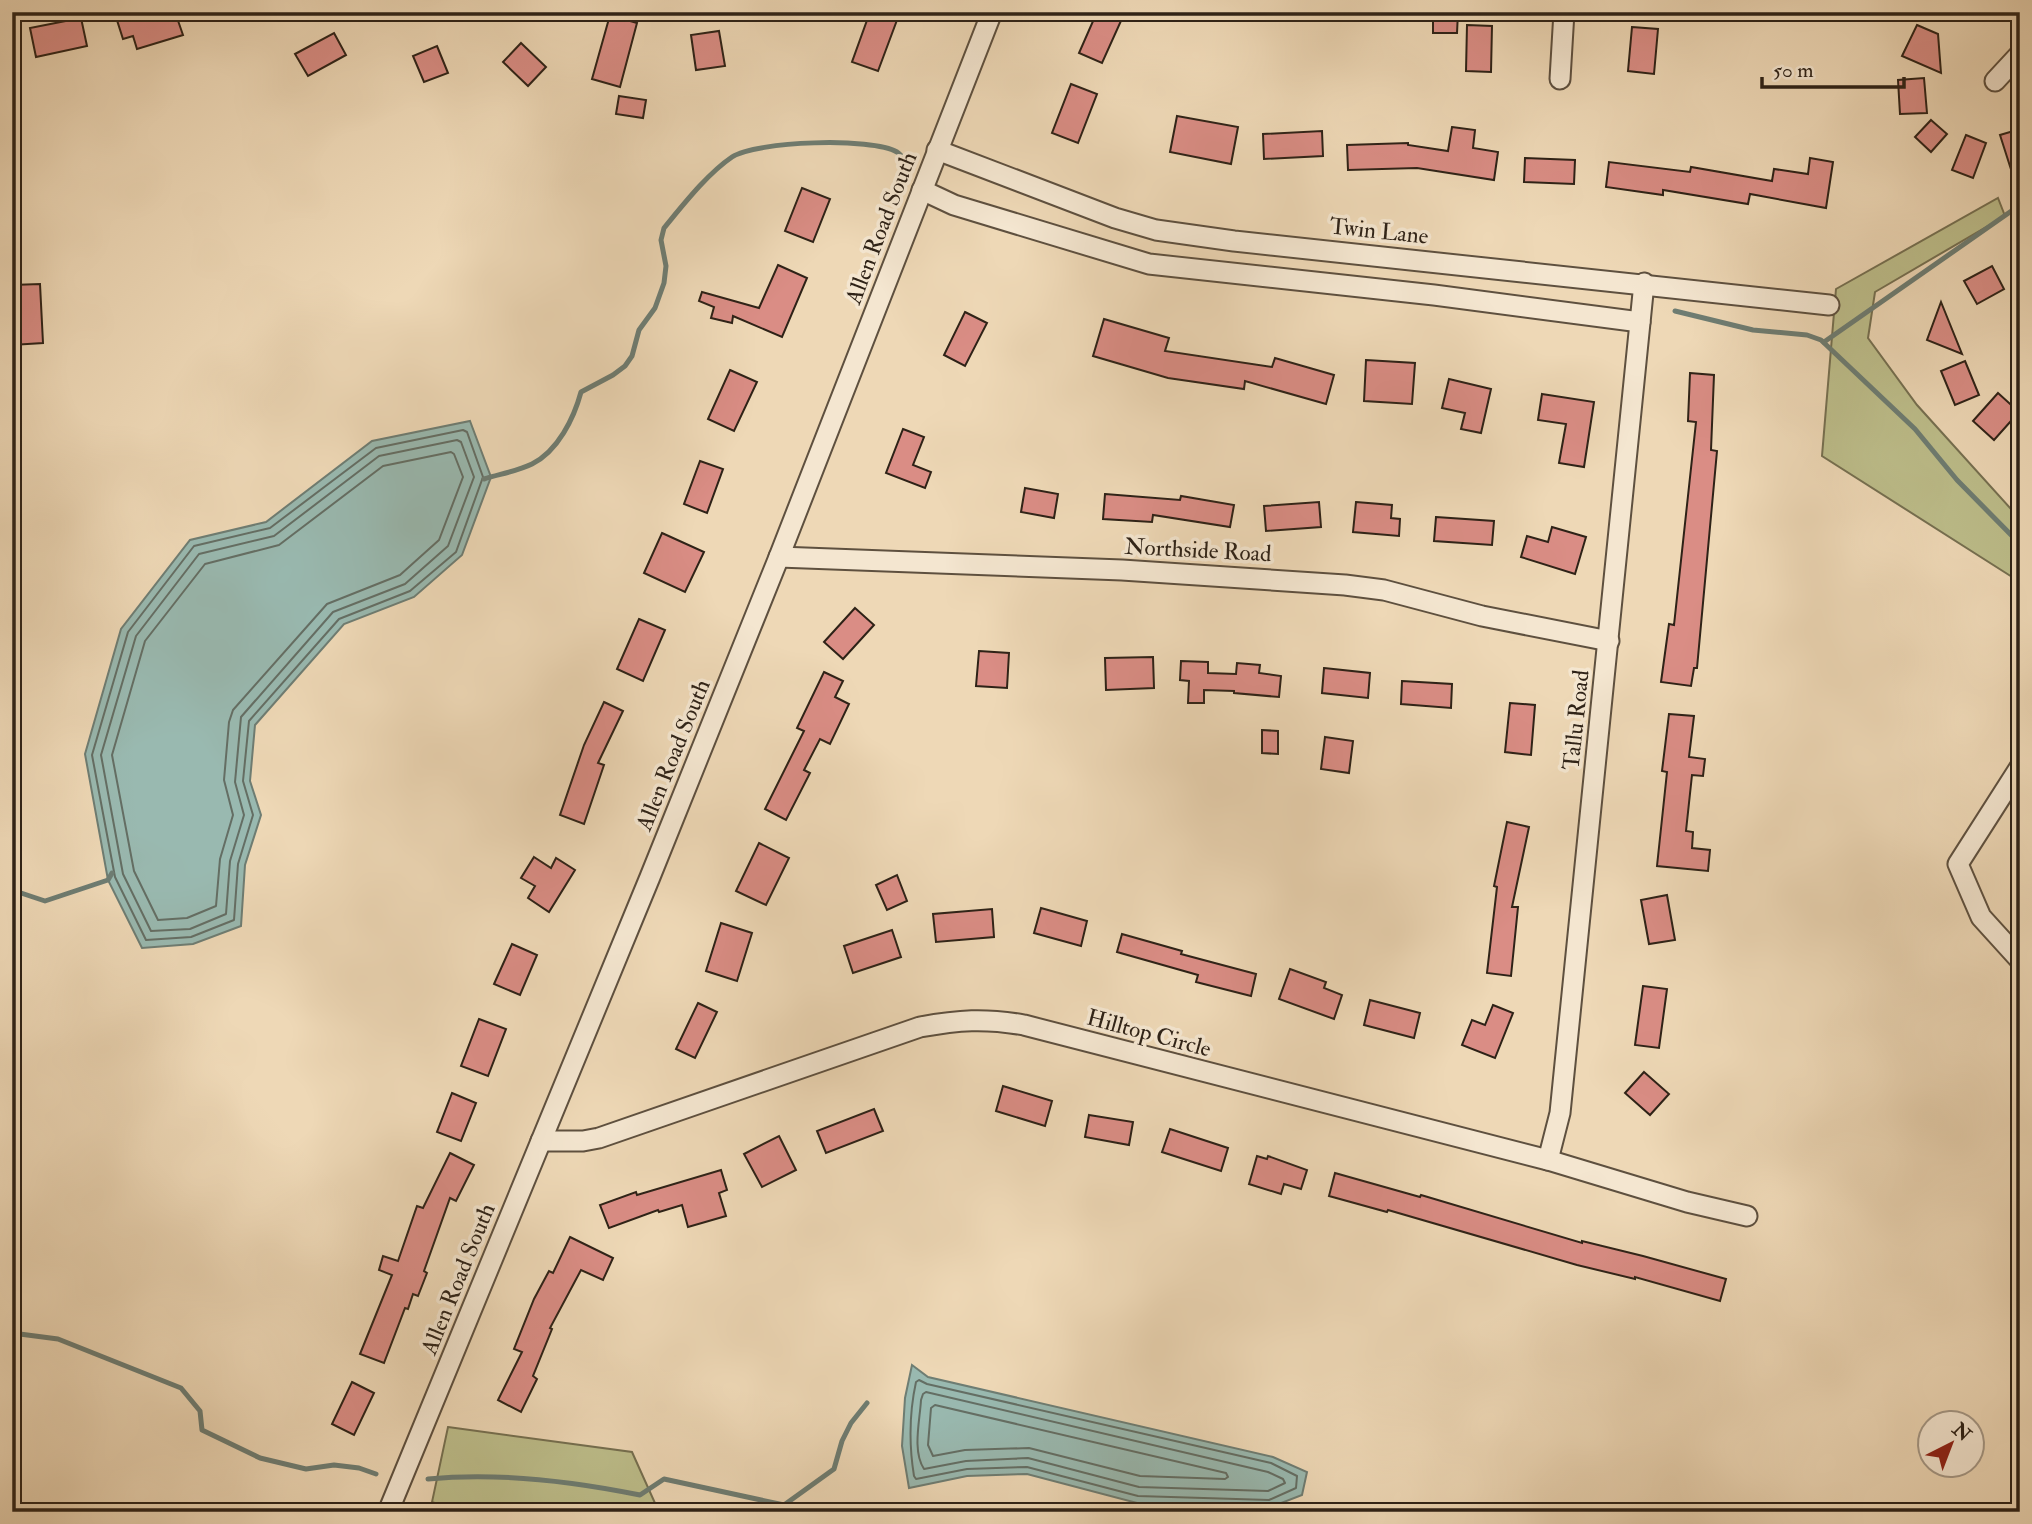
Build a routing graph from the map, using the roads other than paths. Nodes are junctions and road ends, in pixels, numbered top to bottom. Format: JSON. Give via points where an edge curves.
{"nodes":[{"id":1,"x":992,"y":12,"type":"edge"},
{"id":2,"x":1564,"y":12,"type":"edge"},
{"id":3,"x":2020,"y":54,"type":"edge"},
{"id":4,"x":1560,"y":79,"type":"dead end"},
{"id":5,"x":1995,"y":81,"type":"dead end"},
{"id":6,"x":937,"y":150,"type":"junction"},
{"id":7,"x":922,"y":190,"type":"junction"},
{"id":8,"x":1644,"y":284,"type":"junction"},
{"id":9,"x":1829,"y":305,"type":"dead end"},
{"id":10,"x":1640,"y":322,"type":"junction"},
{"id":11,"x":779,"y":557,"type":"junction"},
{"id":12,"x":1609,"y":641,"type":"junction"},
{"id":13,"x":2020,"y":768,"type":"edge"},
{"id":14,"x":2020,"y":960,"type":"edge"},
{"id":15,"x":541,"y":1141,"type":"junction"},
{"id":16,"x":1548,"y":1160,"type":"junction"},
{"id":17,"x":1747,"y":1216,"type":"dead end"},
{"id":18,"x":388,"y":1512,"type":"edge"}],
"edges":[{"from":1,"to":6,"type":"street","name":"Allen Road South"},
{"from":2,"to":4,"type":"street"},
{"from":3,"to":5,"type":"street"},
{"from":6,"to":7,"type":"street","name":"Allen Road South"},
{"from":6,"to":8,"type":"street","name":"Twin Lane","via":[[1156,230]]},
{"from":7,"to":10,"type":"street","via":[[954,205],[1149,264]]},
{"from":7,"to":11,"type":"street","name":"Allen Road South"},
{"from":8,"to":9,"type":"street","name":"Twin Lane"},
{"from":8,"to":10,"type":"street","name":"Tallu Road"},
{"from":10,"to":12,"type":"street","name":"Tallu Road"},
{"from":11,"to":12,"type":"street","name":"Northside Road","via":[[1122,570],[1345,585]]},
{"from":11,"to":15,"type":"street","name":"Allen Road South"},
{"from":12,"to":16,"type":"street","name":"Tallu Road","via":[[1560,1113]]},
{"from":13,"to":14,"type":"street","via":[[1958,864],[1981,917]]},
{"from":15,"to":16,"type":"street","name":"Hilltop Circle","via":[[599,1138],[920,1027],[996,1020]]},
{"from":15,"to":18,"type":"street","name":"Allen Road South"},
{"from":16,"to":17,"type":"street","name":"Hilltop Circle"}]}
